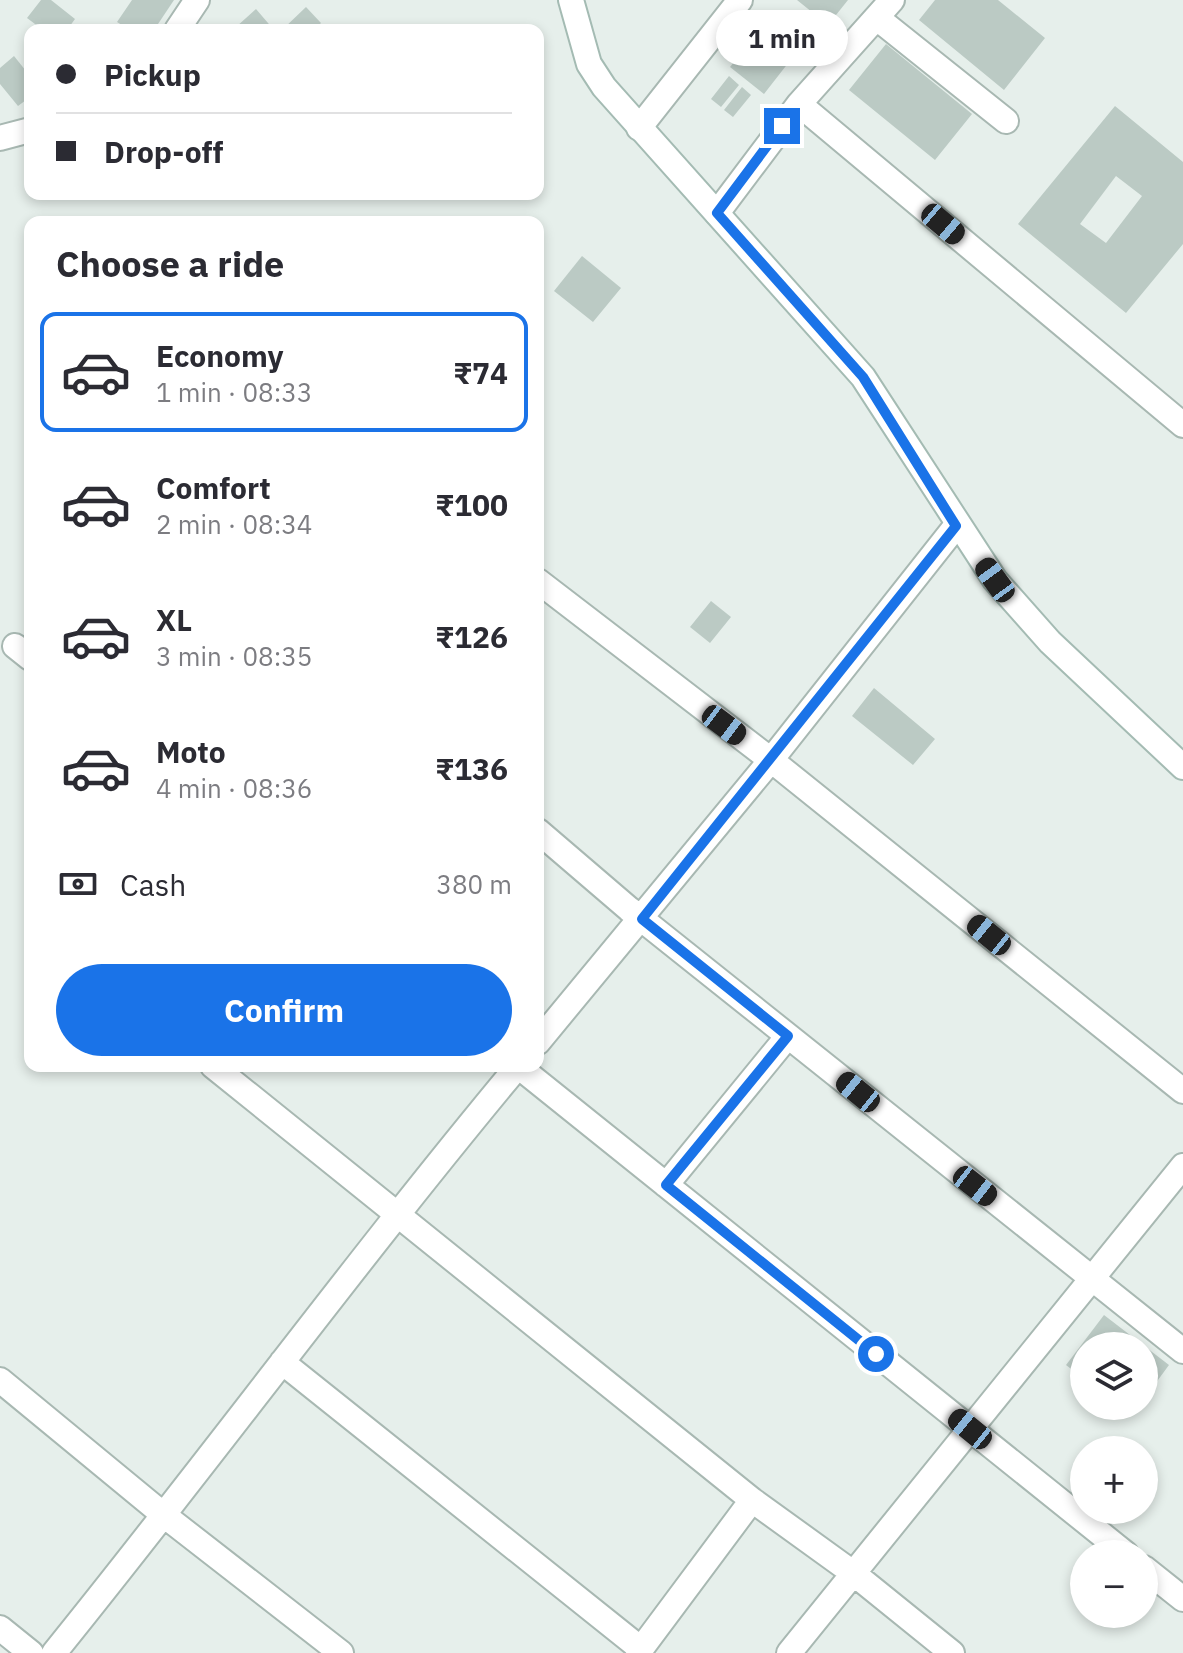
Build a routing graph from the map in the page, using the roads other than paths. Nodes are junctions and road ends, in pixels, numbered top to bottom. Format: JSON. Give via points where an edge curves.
{"nodes":[{"id":1,"x":197,"y":0,"type":"edge"},
{"id":2,"x":571,"y":0,"type":"edge"},
{"id":3,"x":740,"y":0,"type":"edge"},
{"id":4,"x":884,"y":9,"type":"edge"},
{"id":5,"x":181,"y":24,"type":"edge"},
{"id":6,"x":799,"y":104,"type":"junction"},
{"id":7,"x":1006,"y":121,"type":"dead end"},
{"id":8,"x":639,"y":128,"type":"junction"},
{"id":9,"x":24,"y":132,"type":"edge"},
{"id":10,"x":0,"y":138,"type":"edge"},
{"id":11,"x":717,"y":213,"type":"junction"},
{"id":12,"x":1183,"y":425,"type":"edge"},
{"id":13,"x":956,"y":526,"type":"junction"},
{"id":14,"x":544,"y":586,"type":"edge"},
{"id":15,"x":771,"y":760,"type":"junction"},
{"id":16,"x":1183,"y":767,"type":"edge"},
{"id":17,"x":544,"y":836,"type":"edge"},
{"id":18,"x":642,"y":919,"type":"junction"},
{"id":19,"x":544,"y":1035,"type":"edge"},
{"id":20,"x":788,"y":1036,"type":"junction"},
{"id":21,"x":220,"y":1072,"type":"edge"},
{"id":22,"x":513,"y":1072,"type":"edge"},
{"id":23,"x":525,"y":1072,"type":"edge"},
{"id":24,"x":1183,"y":1091,"type":"edge"},
{"id":25,"x":1183,"y":1166,"type":"edge"},
{"id":26,"x":666,"y":1185,"type":"junction"},
{"id":27,"x":395,"y":1214,"type":"junction"},
{"id":28,"x":1091,"y":1279,"type":"junction"},
{"id":29,"x":1183,"y":1351,"type":"edge"},
{"id":30,"x":282,"y":1362,"type":"junction"},
{"id":31,"x":0,"y":1380,"type":"edge"},
{"id":32,"x":970,"y":1429,"type":"junction"},
{"id":33,"x":752,"y":1500,"type":"junction"},
{"id":34,"x":165,"y":1516,"type":"junction"},
{"id":35,"x":1109,"y":1540,"type":"edge"},
{"id":36,"x":853,"y":1573,"type":"junction"},
{"id":37,"x":1158,"y":1579,"type":"edge"},
{"id":38,"x":1183,"y":1599,"type":"edge"},
{"id":39,"x":0,"y":1628,"type":"edge"},
{"id":40,"x":639,"y":1651,"type":"edge"},
{"id":41,"x":31,"y":1653,"type":"edge"},
{"id":42,"x":54,"y":1653,"type":"edge"},
{"id":43,"x":341,"y":1653,"type":"edge"},
{"id":44,"x":789,"y":1653,"type":"edge"},
{"id":45,"x":952,"y":1653,"type":"edge"}],
"edges":[{"from":1,"to":5,"type":"street"},
{"from":2,"to":8,"type":"street","via":[[589,64]]},
{"from":3,"to":8,"type":"street"},
{"from":4,"to":6,"type":"street"},
{"from":4,"to":7,"type":"street"},
{"from":6,"to":11,"type":"street"},
{"from":6,"to":12,"type":"street"},
{"from":8,"to":11,"type":"street"},
{"from":9,"to":10,"type":"street"},
{"from":11,"to":13,"type":"street","via":[[863,377]]},
{"from":13,"to":15,"type":"street"},
{"from":13,"to":16,"type":"street","via":[[1050,642]]},
{"from":14,"to":15,"type":"street"},
{"from":15,"to":18,"type":"street"},
{"from":15,"to":24,"type":"street"},
{"from":17,"to":18,"type":"street"},
{"from":18,"to":19,"type":"street"},
{"from":18,"to":20,"type":"street"},
{"from":20,"to":26,"type":"street"},
{"from":20,"to":28,"type":"street"},
{"from":21,"to":27,"type":"street"},
{"from":22,"to":27,"type":"street"},
{"from":23,"to":26,"type":"street"},
{"from":25,"to":28,"type":"street"},
{"from":26,"to":32,"type":"street"},
{"from":27,"to":30,"type":"street"},
{"from":27,"to":33,"type":"street"},
{"from":28,"to":29,"type":"street"},
{"from":28,"to":32,"type":"street"},
{"from":30,"to":34,"type":"street"},
{"from":30,"to":40,"type":"street"},
{"from":31,"to":34,"type":"street"},
{"from":32,"to":35,"type":"street"},
{"from":32,"to":36,"type":"street"},
{"from":33,"to":36,"type":"street"},
{"from":33,"to":40,"type":"street"},
{"from":34,"to":42,"type":"street"},
{"from":34,"to":43,"type":"street"},
{"from":36,"to":44,"type":"street"},
{"from":36,"to":45,"type":"street"},
{"from":37,"to":38,"type":"street"},
{"from":39,"to":41,"type":"street"}]}
